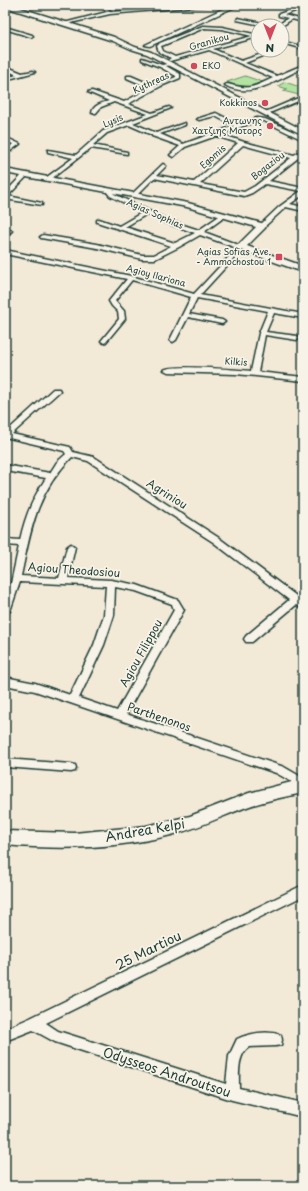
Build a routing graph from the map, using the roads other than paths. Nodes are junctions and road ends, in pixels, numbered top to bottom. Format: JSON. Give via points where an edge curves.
{"nodes":[{"id":1,"x":5,"y":5,"type":"edge"},
{"id":2,"x":45,"y":5,"type":"edge"},
{"id":3,"x":56,"y":5,"type":"edge"},
{"id":4,"x":103,"y":5,"type":"edge"},
{"id":5,"x":211,"y":5,"type":"edge"},
{"id":6,"x":228,"y":5,"type":"edge"},
{"id":7,"x":236,"y":5,"type":"edge"},
{"id":8,"x":191,"y":6,"type":"edge"},
{"id":9,"x":303,"y":7,"type":"edge"},
{"id":10,"x":32,"y":13,"type":"junction"},
{"id":11,"x":110,"y":13,"type":"junction"},
{"id":12,"x":292,"y":18,"type":"joint"},
{"id":13,"x":82,"y":19,"type":"junction"},
{"id":14,"x":238,"y":19,"type":"dead end"},
{"id":15,"x":250,"y":21,"type":"edge"},
{"id":16,"x":303,"y":21,"type":"edge"},
{"id":17,"x":66,"y":23,"type":"junction"},
{"id":18,"x":78,"y":27,"type":"junction"},
{"id":19,"x":7,"y":30,"type":"edge"},
{"id":20,"x":250,"y":34,"type":"edge"},
{"id":21,"x":30,"y":36,"type":"dead end"},
{"id":22,"x":250,"y":38,"type":"edge"},
{"id":23,"x":290,"y":44,"type":"edge"},
{"id":24,"x":140,"y":45,"type":"junction"},
{"id":25,"x":302,"y":47,"type":"edge"},
{"id":26,"x":210,"y":50,"type":"junction"},
{"id":27,"x":253,"y":58,"type":"edge"},
{"id":28,"x":144,"y":59,"type":"dead end"},
{"id":29,"x":166,"y":62,"type":"junction"},
{"id":30,"x":240,"y":63,"type":"junction"},
{"id":31,"x":303,"y":66,"type":"edge"},
{"id":32,"x":5,"y":67,"type":"edge"},
{"id":33,"x":294,"y":71,"type":"junction"},
{"id":34,"x":33,"y":72,"type":"dead end"},
{"id":35,"x":303,"y":73,"type":"edge"},
{"id":36,"x":22,"y":75,"type":"junction"},
{"id":37,"x":129,"y":77,"type":"dead end"},
{"id":38,"x":277,"y":78,"type":"junction"},
{"id":39,"x":5,"y":79,"type":"edge"},
{"id":40,"x":227,"y":85,"type":"dead end"},
{"id":41,"x":154,"y":88,"type":"junction"},
{"id":42,"x":90,"y":92,"type":"dead end"},
{"id":43,"x":303,"y":97,"type":"edge"},
{"id":44,"x":113,"y":101,"type":"junction"},
{"id":45,"x":125,"y":104,"type":"junction"},
{"id":46,"x":169,"y":108,"type":"dead end"},
{"id":47,"x":94,"y":112,"type":"dead end"},
{"id":48,"x":265,"y":113,"type":"junction"},
{"id":49,"x":152,"y":114,"type":"junction"},
{"id":50,"x":199,"y":119,"type":"dead end"},
{"id":51,"x":129,"y":123,"type":"junction"},
{"id":52,"x":183,"y":124,"type":"dead end"},
{"id":53,"x":238,"y":126,"type":"junction"},
{"id":54,"x":287,"y":127,"type":"junction"},
{"id":55,"x":303,"y":133,"type":"edge"},
{"id":56,"x":154,"y":134,"type":"junction"},
{"id":57,"x":216,"y":134,"type":"junction"},
{"id":58,"x":303,"y":138,"type":"edge"},
{"id":59,"x":5,"y":139,"type":"edge"},
{"id":60,"x":242,"y":143,"type":"junction"},
{"id":61,"x":90,"y":146,"type":"junction"},
{"id":62,"x":183,"y":146,"type":"junction"},
{"id":63,"x":50,"y":151,"type":"dead end"},
{"id":64,"x":303,"y":152,"type":"edge"},
{"id":65,"x":5,"y":153,"type":"edge"},
{"id":66,"x":125,"y":153,"type":"dead end"},
{"id":67,"x":173,"y":155,"type":"dead end"},
{"id":68,"x":77,"y":157,"type":"junction"},
{"id":69,"x":294,"y":157,"type":"junction"},
{"id":70,"x":164,"y":166,"type":"dead end"},
{"id":71,"x":5,"y":171,"type":"edge"},
{"id":72,"x":26,"y":174,"type":"junction"},
{"id":73,"x":154,"y":176,"type":"junction"},
{"id":74,"x":49,"y":178,"type":"junction"},
{"id":75,"x":264,"y":182,"type":"junction"},
{"id":76,"x":196,"y":184,"type":"junction"},
{"id":77,"x":109,"y":191,"type":"junction"},
{"id":78,"x":303,"y":191,"type":"edge"},
{"id":79,"x":134,"y":195,"type":"junction"},
{"id":80,"x":5,"y":196,"type":"edge"},
{"id":81,"x":40,"y":204,"type":"dead end"},
{"id":82,"x":286,"y":205,"type":"junction"},
{"id":83,"x":303,"y":209,"type":"edge"},
{"id":84,"x":147,"y":212,"type":"junction"},
{"id":85,"x":224,"y":215,"type":"junction"},
{"id":86,"x":99,"y":221,"type":"dead end"},
{"id":87,"x":262,"y":226,"type":"junction"},
{"id":88,"x":121,"y":227,"type":"junction"},
{"id":89,"x":199,"y":233,"type":"junction"},
{"id":90,"x":43,"y":237,"type":"dead end"},
{"id":91,"x":177,"y":246,"type":"junction"},
{"id":92,"x":241,"y":247,"type":"junction"},
{"id":93,"x":5,"y":252,"type":"edge"},
{"id":94,"x":303,"y":269,"type":"edge"},
{"id":95,"x":131,"y":278,"type":"junction"},
{"id":96,"x":195,"y":296,"type":"junction"},
{"id":97,"x":271,"y":311,"type":"junction"},
{"id":98,"x":186,"y":315,"type":"junction"},
{"id":99,"x":303,"y":316,"type":"edge"},
{"id":100,"x":222,"y":322,"type":"dead end"},
{"id":101,"x":262,"y":333,"type":"junction"},
{"id":102,"x":296,"y":338,"type":"dead end"},
{"id":103,"x":173,"y":340,"type":"dead end"},
{"id":104,"x":104,"y":342,"type":"dead end"},
{"id":105,"x":168,"y":370,"type":"dead end"},
{"id":106,"x":254,"y":373,"type":"junction"},
{"id":107,"x":303,"y":379,"type":"edge"},
{"id":108,"x":56,"y":391,"type":"dead end"},
{"id":109,"x":6,"y":435,"type":"edge"},
{"id":110,"x":70,"y":454,"type":"junction"},
{"id":111,"x":5,"y":468,"type":"edge"},
{"id":112,"x":51,"y":476,"type":"junction"},
{"id":113,"x":5,"y":542,"type":"edge"},
{"id":114,"x":23,"y":543,"type":"junction"},
{"id":115,"x":71,"y":547,"type":"dead end"},
{"id":116,"x":16,"y":579,"type":"junction"},
{"id":117,"x":63,"y":581,"type":"junction"},
{"id":118,"x":111,"y":583,"type":"junction"},
{"id":119,"x":175,"y":602,"type":"joint"},
{"id":120,"x":299,"y":603,"type":"edge"},
{"id":121,"x":5,"y":611,"type":"edge"},
{"id":122,"x":249,"y":639,"type":"dead end"},
{"id":123,"x":5,"y":681,"type":"edge"},
{"id":124,"x":73,"y":700,"type":"junction"},
{"id":125,"x":119,"y":716,"type":"junction"},
{"id":126,"x":5,"y":763,"type":"edge"},
{"id":127,"x":71,"y":768,"type":"dead end"},
{"id":128,"x":303,"y":784,"type":"edge"},
{"id":129,"x":5,"y":838,"type":"edge"},
{"id":130,"x":303,"y":890,"type":"edge"},
{"id":131,"x":34,"y":1023,"type":"junction"},
{"id":132,"x":5,"y":1035,"type":"edge"},
{"id":133,"x":276,"y":1040,"type":"dead end"},
{"id":134,"x":232,"y":1093,"type":"junction"},
{"id":135,"x":303,"y":1110,"type":"edge"}],
"edges":[{"from":1,"to":10,"type":"main road"},
{"from":2,"to":3,"type":"street"},
{"from":4,"to":11,"type":"street"},
{"from":5,"to":8,"type":"street"},
{"from":6,"to":24,"type":"main road"},
{"from":7,"to":24,"type":"main road"},
{"from":8,"to":11,"type":"street"},
{"from":9,"to":12,"type":"street","via":[[280,14]]},
{"from":10,"to":13,"type":"main road","via":[[66,20]]},
{"from":10,"to":17,"type":"main road"},
{"from":11,"to":13,"type":"street"},
{"from":12,"to":16,"type":"street"},
{"from":13,"to":17,"type":"street"},
{"from":13,"to":18,"type":"main road"},
{"from":14,"to":15,"type":"street"},
{"from":17,"to":18,"type":"main road"},
{"from":18,"to":24,"type":"main road"},
{"from":19,"to":21,"type":"street"},
{"from":20,"to":29,"type":"street","via":[[216,28],[196,29],[160,45]]},
{"from":22,"to":26,"type":"street","name":"Granikou"},
{"from":23,"to":25,"type":"street"},
{"from":24,"to":29,"type":"main road"},
{"from":24,"to":29,"type":"main road"},
{"from":26,"to":29,"type":"street","name":"Granikou"},
{"from":26,"to":30,"type":"street"},
{"from":27,"to":30,"type":"street"},
{"from":28,"to":29,"type":"street"},
{"from":29,"to":41,"type":"street","name":"Kythreas","via":[[179,77]]},
{"from":29,"to":48,"type":"main road"},
{"from":30,"to":38,"type":"street"},
{"from":31,"to":33,"type":"street"},
{"from":32,"to":36,"type":"street"},
{"from":33,"to":35,"type":"street"},
{"from":33,"to":38,"type":"street"},
{"from":34,"to":36,"type":"street"},
{"from":36,"to":39,"type":"street"},
{"from":37,"to":41,"type":"street"},
{"from":38,"to":40,"type":"street","via":[[250,89]]},
{"from":41,"to":45,"type":"street","name":"Kythreas"},
{"from":42,"to":44,"type":"street"},
{"from":43,"to":48,"type":"street"},
{"from":44,"to":45,"type":"street"},
{"from":44,"to":47,"type":"street","via":[[100,106]]},
{"from":45,"to":49,"type":"street"},
{"from":46,"to":49,"type":"street","name":"Lysis"},
{"from":48,"to":54,"type":"main road"},
{"from":49,"to":51,"type":"street","name":"Lysis"},
{"from":50,"to":53,"type":"street","via":[[216,114]]},
{"from":51,"to":56,"type":"street"},
{"from":51,"to":61,"type":"street","name":"Lysis","via":[[105,132]]},
{"from":52,"to":56,"type":"street"},
{"from":53,"to":54,"type":"street","via":[[257,119]]},
{"from":53,"to":57,"type":"street"},
{"from":54,"to":55,"type":"main road"},
{"from":54,"to":58,"type":"street"},
{"from":56,"to":62,"type":"street"},
{"from":57,"to":60,"type":"street"},
{"from":57,"to":62,"type":"street"},
{"from":59,"to":65,"type":"street","via":[[17,144]]},
{"from":60,"to":69,"type":"street"},
{"from":60,"to":76,"type":"street","name":"Egomis"},
{"from":61,"to":66,"type":"street"},
{"from":61,"to":68,"type":"street","name":"Lysis"},
{"from":62,"to":67,"type":"street"},
{"from":63,"to":68,"type":"street"},
{"from":64,"to":69,"type":"street","name":"Bogaziou"},
{"from":68,"to":74,"type":"street","name":"Lysis"},
{"from":69,"to":75,"type":"street","name":"Bogaziou"},
{"from":70,"to":73,"type":"street"},
{"from":71,"to":72,"type":"main road","name":"Agias Sophias"},
{"from":72,"to":74,"type":"main road","name":"Agias Sophias"},
{"from":72,"to":80,"type":"street"},
{"from":73,"to":76,"type":"street"},
{"from":73,"to":79,"type":"street"},
{"from":74,"to":77,"type":"main road","name":"Agias Sophias"},
{"from":75,"to":76,"type":"street","name":"Bogaziou","via":[[244,194]]},
{"from":75,"to":78,"type":"street"},
{"from":77,"to":79,"type":"main road"},
{"from":77,"to":84,"type":"street","name":"Agias Sophias","via":[[112,195]]},
{"from":78,"to":82,"type":"street"},
{"from":79,"to":85,"type":"main road"},
{"from":80,"to":81,"type":"street"},
{"from":82,"to":83,"type":"street"},
{"from":82,"to":87,"type":"street"},
{"from":84,"to":88,"type":"street"},
{"from":84,"to":89,"type":"street","name":"Agias Sophias"},
{"from":85,"to":87,"type":"main road"},
{"from":85,"to":89,"type":"street"},
{"from":86,"to":88,"type":"street"},
{"from":87,"to":92,"type":"main road"},
{"from":88,"to":91,"type":"street"},
{"from":89,"to":91,"type":"street"},
{"from":89,"to":92,"type":"street","name":"Agias Sophias"},
{"from":90,"to":91,"type":"street","via":[[146,257],[159,256]]},
{"from":92,"to":94,"type":"main road","name":"Agias Sophias"},
{"from":92,"to":96,"type":"street"},
{"from":93,"to":95,"type":"street","name":"Agioy Ilariona"},
{"from":95,"to":96,"type":"street","name":"Agioy Ilariona"},
{"from":95,"to":104,"type":"street","via":[[112,301],[121,311],[122,319]]},
{"from":96,"to":97,"type":"street","name":"Agioy Ilariona"},
{"from":96,"to":98,"type":"street"},
{"from":97,"to":99,"type":"street","name":"Agioy Ilariona"},
{"from":97,"to":101,"type":"street"},
{"from":98,"to":100,"type":"street"},
{"from":98,"to":103,"type":"street"},
{"from":101,"to":102,"type":"street"},
{"from":101,"to":106,"type":"street"},
{"from":105,"to":106,"type":"street","name":"Kilkis"},
{"from":106,"to":107,"type":"street","name":"Kilkis"},
{"from":108,"to":109,"type":"street"},
{"from":109,"to":110,"type":"street","name":"Agriniou","via":[[67,449]]},
{"from":110,"to":112,"type":"street"},
{"from":110,"to":120,"type":"street","name":"Agriniou","via":[[91,459],[216,540]]},
{"from":111,"to":112,"type":"street"},
{"from":112,"to":114,"type":"street","via":[[40,493],[28,522]]},
{"from":113,"to":114,"type":"street"},
{"from":114,"to":116,"type":"street"},
{"from":115,"to":117,"type":"street"},
{"from":116,"to":117,"type":"street","name":"Agiou Theodosiou"},
{"from":116,"to":121,"type":"street"},
{"from":117,"to":118,"type":"street","name":"Agiou Theodosiou"},
{"from":118,"to":119,"type":"street","name":"Agiou Theodosiou","via":[[137,588]]},
{"from":118,"to":124,"type":"street","via":[[109,614],[99,645]]},
{"from":119,"to":125,"type":"street","name":"Agiou Filippou","via":[[179,610]]},
{"from":120,"to":122,"type":"street"},
{"from":123,"to":124,"type":"street","name":"Parthenonos","via":[[35,687]]},
{"from":124,"to":125,"type":"street","name":"Parthenonos"},
{"from":125,"to":128,"type":"street","name":"Parthenonos","via":[[280,770]]},
{"from":126,"to":127,"type":"street"},
{"from":128,"to":129,"type":"main road","name":"Andrea Kelpi","via":[[243,802],[189,823],[142,834],[87,840],[41,841]]},
{"from":130,"to":131,"type":"street","name":"25 Martiou"},
{"from":131,"to":132,"type":"street","name":"25 Martiou"},
{"from":131,"to":134,"type":"street","name":"Odysseos Androutsou","via":[[55,1036]]},
{"from":133,"to":134,"type":"street","via":[[246,1041],[240,1045],[236,1056]]},
{"from":134,"to":135,"type":"street","name":"Odysseos Androutsou"}]}
